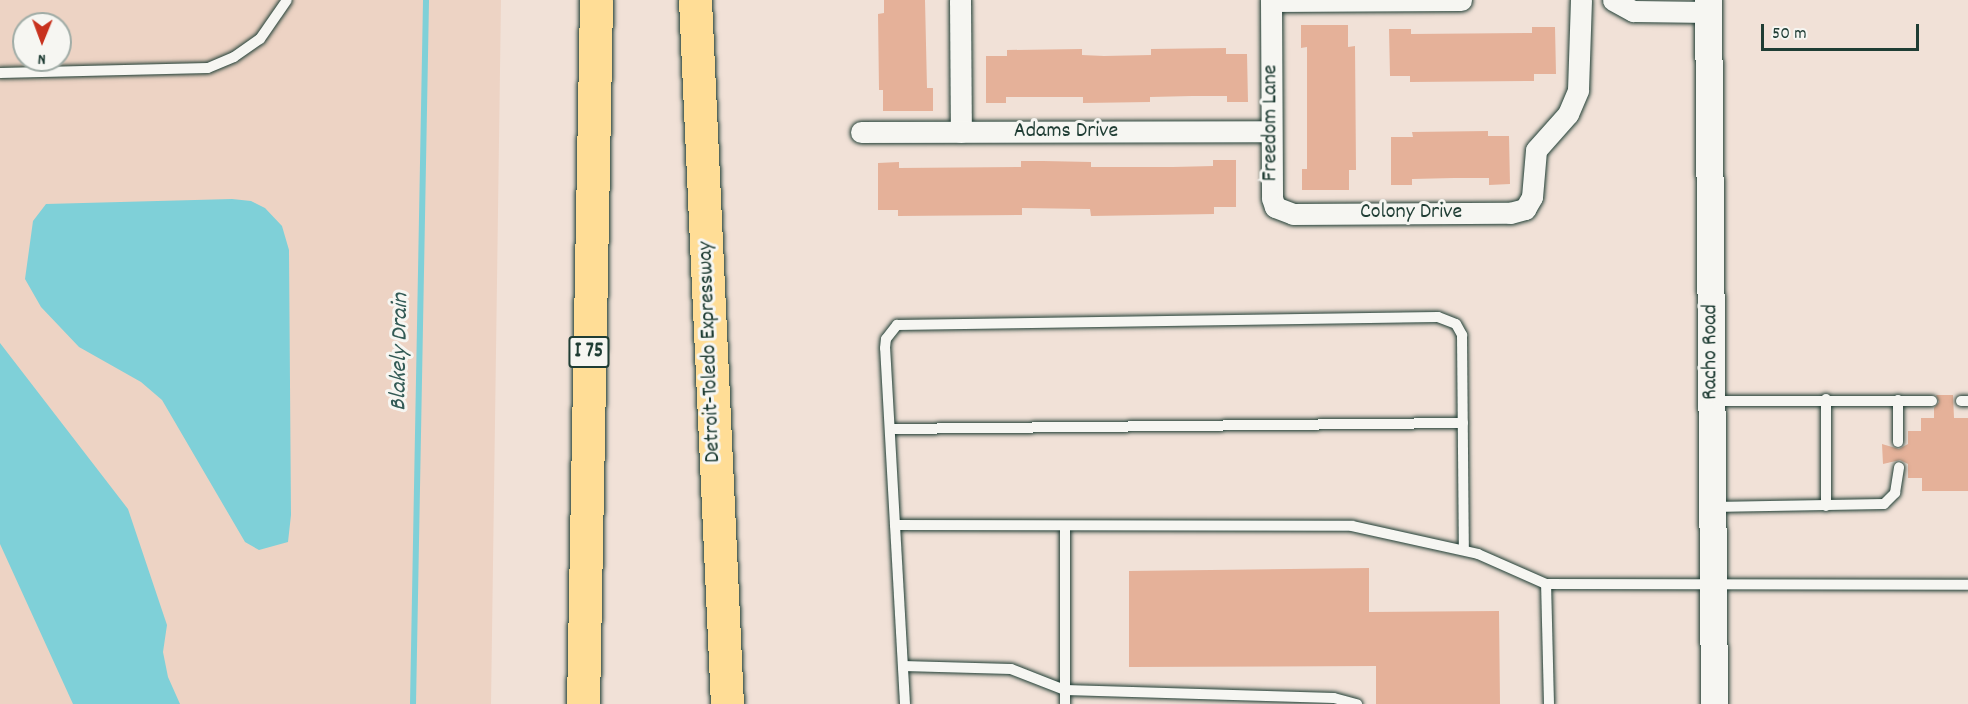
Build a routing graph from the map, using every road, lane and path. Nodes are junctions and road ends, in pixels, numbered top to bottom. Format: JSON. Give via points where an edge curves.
{"nodes":[{"id":1,"x":287,"y":0,"type":"edge"},
{"id":2,"x":596,"y":0,"type":"edge"},
{"id":3,"x":695,"y":0,"type":"edge"},
{"id":4,"x":960,"y":0,"type":"edge"},
{"id":5,"x":1271,"y":0,"type":"edge"},
{"id":6,"x":1461,"y":0,"type":"edge"},
{"id":7,"x":1581,"y":0,"type":"edge"},
{"id":8,"x":1613,"y":0,"type":"edge"},
{"id":9,"x":1708,"y":6,"type":"edge"},
{"id":10,"x":0,"y":73,"type":"edge"},
{"id":11,"x":1271,"y":131,"type":"junction"},
{"id":12,"x":861,"y":132,"type":"dead end"},
{"id":13,"x":961,"y":132,"type":"junction"},
{"id":14,"x":1312,"y":214,"type":"joint"},
{"id":15,"x":1826,"y":399,"type":"junction"},
{"id":16,"x":1898,"y":400,"type":"junction"},
{"id":17,"x":1711,"y":401,"type":"junction"},
{"id":18,"x":1932,"y":401,"type":"dead end"},
{"id":19,"x":1463,"y":423,"type":"junction"},
{"id":20,"x":890,"y":429,"type":"junction"},
{"id":21,"x":1898,"y":442,"type":"dead end"},
{"id":22,"x":1899,"y":467,"type":"dead end"},
{"id":23,"x":1826,"y":506,"type":"junction"},
{"id":24,"x":1712,"y":507,"type":"junction"},
{"id":25,"x":895,"y":525,"type":"junction"},
{"id":26,"x":1065,"y":526,"type":"junction"},
{"id":27,"x":1464,"y":550,"type":"junction"},
{"id":28,"x":1546,"y":584,"type":"junction"},
{"id":29,"x":1711,"y":584,"type":"junction"},
{"id":30,"x":1968,"y":585,"type":"edge"},
{"id":31,"x":903,"y":666,"type":"junction"},
{"id":32,"x":1065,"y":690,"type":"junction"},
{"id":33,"x":583,"y":704,"type":"edge"},
{"id":34,"x":726,"y":704,"type":"edge"},
{"id":35,"x":905,"y":704,"type":"edge"},
{"id":36,"x":1065,"y":704,"type":"edge"},
{"id":37,"x":1357,"y":704,"type":"edge"},
{"id":38,"x":1549,"y":704,"type":"edge"},
{"id":39,"x":1714,"y":704,"type":"edge"}],
"edges":[{"from":1,"to":10,"type":"lane","via":[[260,39],[234,57],[208,68]]},
{"from":2,"to":33,"type":"highway","number":"I 75"},
{"from":3,"to":34,"type":"highway","name":"Detroit-Toledo Expressway"},
{"from":4,"to":13,"type":"street"},
{"from":5,"to":6,"type":"street"},
{"from":5,"to":11,"type":"street","name":"Freedom Lane"},
{"from":7,"to":14,"type":"street","name":"Colony Drive","via":[[1579,79],[1574,105],[1536,150],[1528,206],[1510,213]]},
{"from":8,"to":9,"type":"street","via":[[1633,11]]},
{"from":9,"to":17,"type":"street","name":"Racho Road"},
{"from":11,"to":13,"type":"street","name":"Adams Drive"},
{"from":11,"to":14,"type":"street","name":"Freedom Lane","via":[[1275,207],[1293,214]]},
{"from":12,"to":13,"type":"street","name":"Adams Drive"},
{"from":15,"to":16,"type":"lane"},
{"from":15,"to":17,"type":"lane"},
{"from":15,"to":23,"type":"lane"},
{"from":16,"to":18,"type":"lane"},
{"from":16,"to":21,"type":"lane"},
{"from":17,"to":24,"type":"street","name":"Racho Road"},
{"from":19,"to":20,"type":"lane"},
{"from":19,"to":20,"type":"lane","via":[[1462,335],[1456,324],[1438,317],[897,325],[891,330],[885,348]]},
{"from":19,"to":27,"type":"lane"},
{"from":20,"to":25,"type":"lane"},
{"from":22,"to":23,"type":"lane","via":[[1895,493],[1884,504]]},
{"from":23,"to":24,"type":"lane"},
{"from":24,"to":29,"type":"street","name":"Racho Road"},
{"from":25,"to":26,"type":"lane"},
{"from":25,"to":31,"type":"lane"},
{"from":26,"to":27,"type":"lane","via":[[1352,526]]},
{"from":26,"to":32,"type":"lane"},
{"from":27,"to":28,"type":"lane"},
{"from":28,"to":29,"type":"lane"},
{"from":28,"to":38,"type":"lane"},
{"from":29,"to":30,"type":"lane"},
{"from":29,"to":39,"type":"street","name":"Racho Road"},
{"from":31,"to":32,"type":"lane","via":[[1011,669]]},
{"from":31,"to":35,"type":"lane"},
{"from":32,"to":36,"type":"lane"},
{"from":32,"to":37,"type":"lane","via":[[1334,698]]}]}
